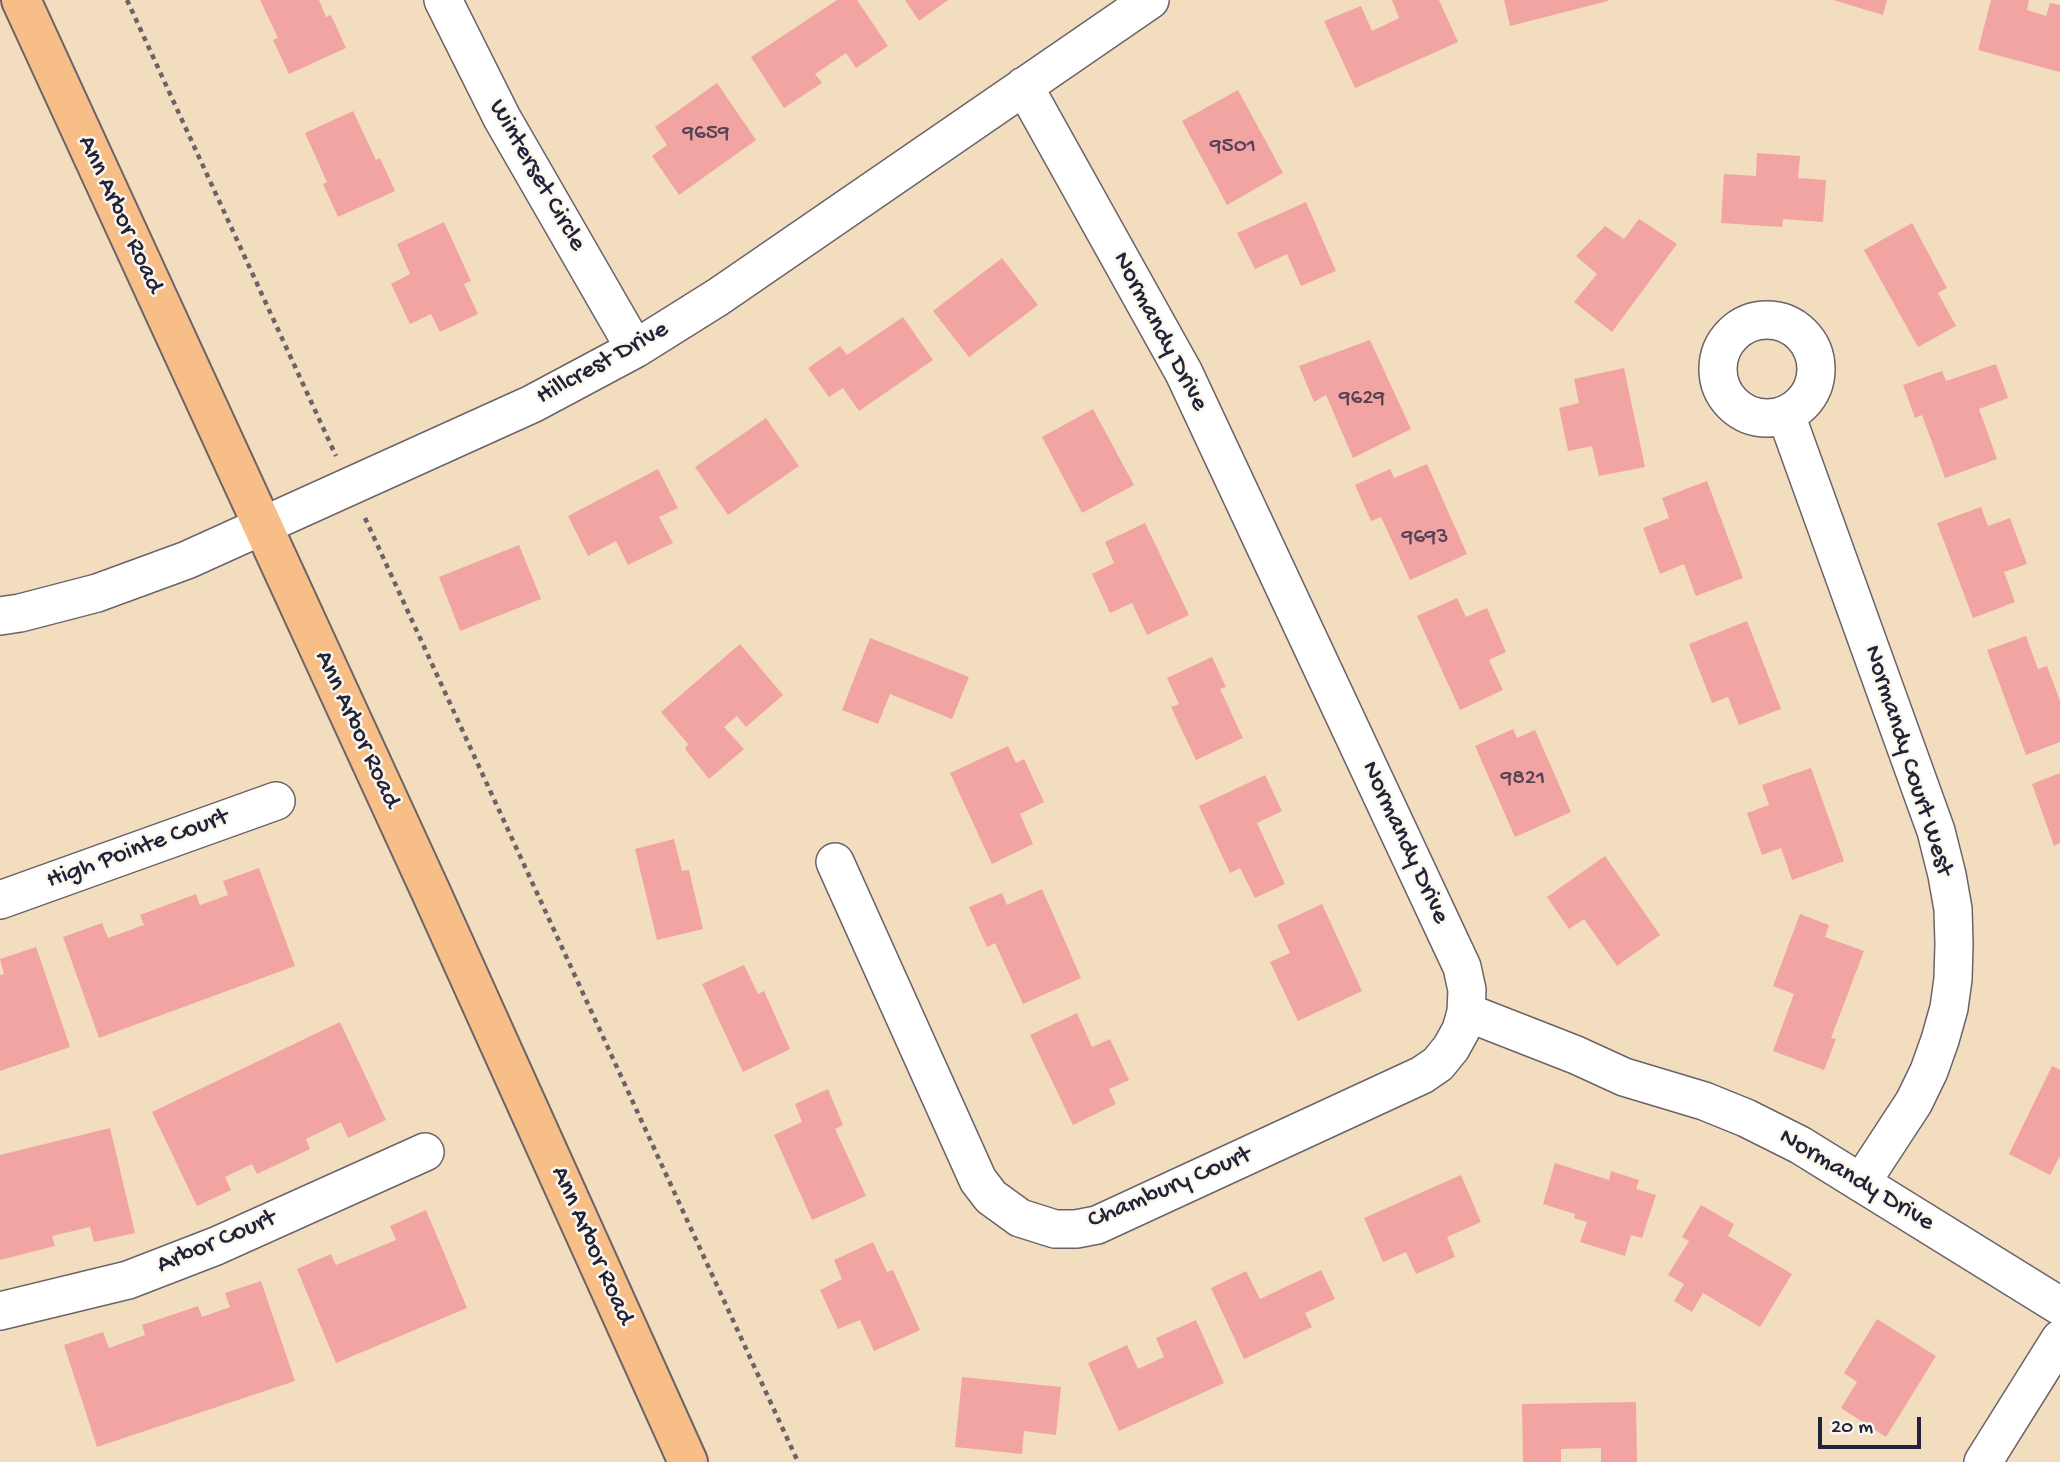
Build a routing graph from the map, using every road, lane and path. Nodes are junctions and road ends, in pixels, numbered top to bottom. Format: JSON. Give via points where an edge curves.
{"nodes":[{"id":1,"x":21,"y":0,"type":"edge"},
{"id":2,"x":127,"y":0,"type":"edge"},
{"id":3,"x":443,"y":0,"type":"edge"},
{"id":4,"x":1150,"y":0,"type":"edge"},
{"id":5,"x":1024,"y":86,"type":"junction"},
{"id":6,"x":635,"y":349,"type":"junction"},
{"id":7,"x":1786,"y":415,"type":"dead end"},
{"id":8,"x":350,"y":486,"type":"junction"},
{"id":9,"x":262,"y":527,"type":"junction"},
{"id":10,"x":0,"y":617,"type":"edge"},
{"id":11,"x":276,"y":801,"type":"dead end"},
{"id":12,"x":835,"y":862,"type":"dead end"},
{"id":13,"x":0,"y":900,"type":"edge"},
{"id":14,"x":1466,"y":1012,"type":"junction"},
{"id":15,"x":425,"y":1152,"type":"dead end"},
{"id":16,"x":1861,"y":1183,"type":"junction"},
{"id":17,"x":2060,"y":1306,"type":"edge"},
{"id":18,"x":0,"y":1311,"type":"edge"},
{"id":19,"x":2060,"y":1339,"type":"edge"},
{"id":20,"x":688,"y":1462,"type":"edge"},
{"id":21,"x":798,"y":1462,"type":"edge"},
{"id":22,"x":1983,"y":1462,"type":"edge"}],
"edges":[{"from":1,"to":9,"type":"main road","name":"Ann Arbor Road"},
{"from":2,"to":8,"type":"path"},
{"from":3,"to":6,"type":"street","name":"Winterset Circle","via":[[502,118]]},
{"from":4,"to":5,"type":"street","name":"Hillcrest Drive"},
{"from":5,"to":6,"type":"street","name":"Hillcrest Drive"},
{"from":5,"to":14,"type":"street","name":"Normandy Drive","via":[[1184,373],[1462,967]]},
{"from":6,"to":8,"type":"street","name":"Hillcrest Drive","via":[[532,404]]},
{"from":7,"to":16,"type":"street","name":"Normandy Court West","via":[[1936,831],[1953,909],[1952,979],[1940,1040],[1914,1102]]},
{"from":8,"to":9,"type":"street","name":"Hillcrest Drive"},
{"from":8,"to":21,"type":"path"},
{"from":9,"to":10,"type":"street","name":"Hillcrest Drive","via":[[97,593]]},
{"from":9,"to":20,"type":"main road","name":"Ann Arbor Road"},
{"from":11,"to":13,"type":"street","name":"High Pointe Court"},
{"from":12,"to":14,"type":"street","name":"Chambury Court","via":[[978,1180],[990,1197],[1020,1218],[1055,1229],[1097,1225],[1422,1075],[1451,1048]]},
{"from":14,"to":16,"type":"street","name":"Normandy Drive","via":[[1624,1077],[1746,1118]]},
{"from":15,"to":18,"type":"street","name":"Arbor Court","via":[[216,1246],[128,1280]]},
{"from":16,"to":17,"type":"street","name":"Normandy Drive"},
{"from":19,"to":22,"type":"street"}]}
